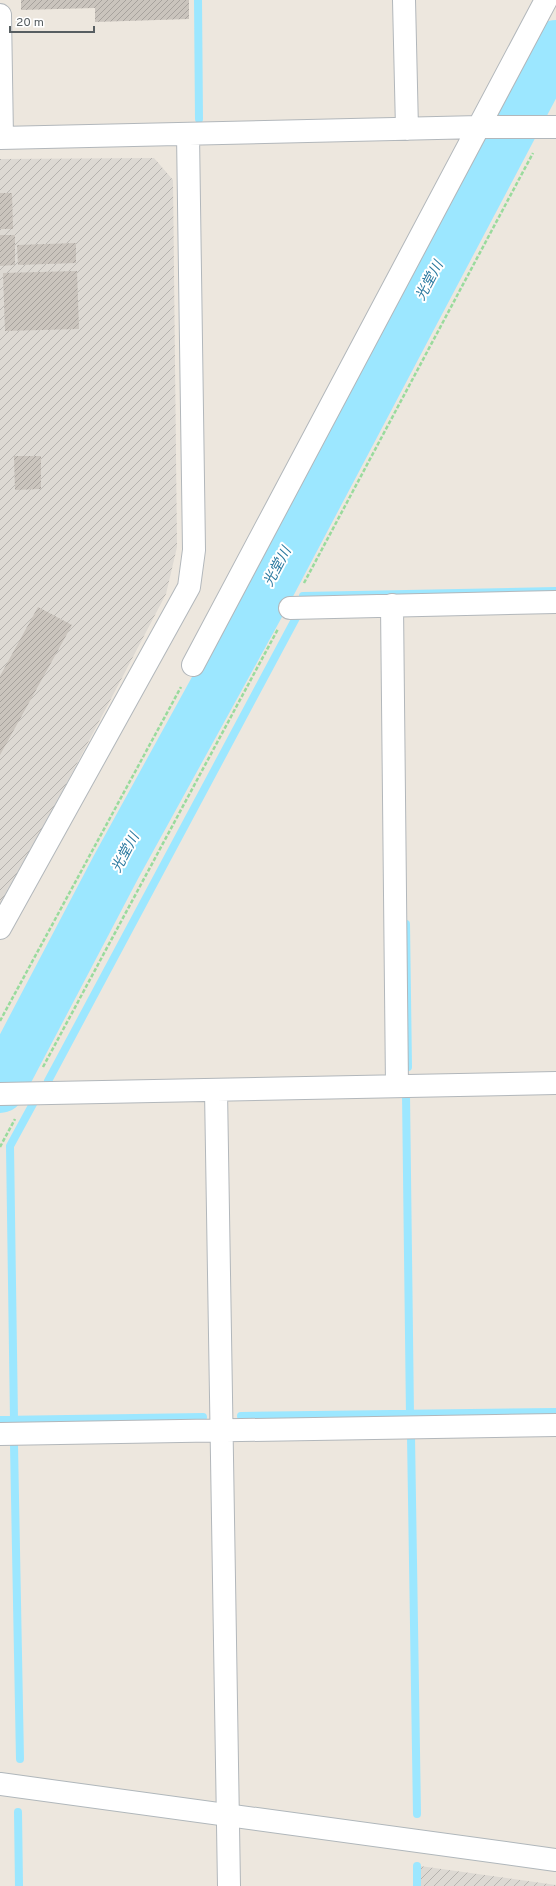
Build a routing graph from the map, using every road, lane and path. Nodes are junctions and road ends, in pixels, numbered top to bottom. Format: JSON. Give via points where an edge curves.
{"nodes":[{"id":1,"x":404,"y":0,"type":"edge"},
{"id":2,"x":546,"y":0,"type":"edge"},
{"id":3,"x":0,"y":15,"type":"edge"},
{"id":4,"x":480,"y":127,"type":"junction"},
{"id":5,"x":552,"y":127,"type":"edge"},
{"id":6,"x":407,"y":129,"type":"junction"},
{"id":7,"x":188,"y":134,"type":"junction"},
{"id":8,"x":1,"y":138,"type":"edge"},
{"id":9,"x":556,"y":602,"type":"edge"},
{"id":10,"x":392,"y":605,"type":"junction"},
{"id":11,"x":290,"y":608,"type":"dead end"},
{"id":12,"x":193,"y":665,"type":"joint"},
{"id":13,"x":0,"y":928,"type":"edge"},
{"id":14,"x":0,"y":1021,"type":"edge"},
{"id":15,"x":556,"y":1083,"type":"edge"},
{"id":16,"x":397,"y":1086,"type":"junction"},
{"id":17,"x":216,"y":1090,"type":"junction"},
{"id":18,"x":0,"y":1094,"type":"edge"},
{"id":19,"x":556,"y":1425,"type":"edge"},
{"id":20,"x":221,"y":1430,"type":"junction"},
{"id":21,"x":0,"y":1434,"type":"edge"},
{"id":22,"x":0,"y":1784,"type":"edge"},
{"id":23,"x":228,"y":1815,"type":"junction"},
{"id":24,"x":556,"y":1860,"type":"edge"},
{"id":25,"x":229,"y":1886,"type":"edge"}],
"edges":[{"from":1,"to":6,"type":"street"},
{"from":2,"to":4,"type":"street"},
{"from":3,"to":8,"type":"street"},
{"from":4,"to":5,"type":"street"},
{"from":4,"to":6,"type":"street"},
{"from":4,"to":12,"type":"street"},
{"from":6,"to":7,"type":"street"},
{"from":7,"to":8,"type":"street"},
{"from":7,"to":13,"type":"street","via":[[194,550],[189,587]]},
{"from":9,"to":10,"type":"street"},
{"from":10,"to":11,"type":"street"},
{"from":10,"to":16,"type":"street"},
{"from":12,"to":14,"type":"path"},
{"from":15,"to":16,"type":"street"},
{"from":16,"to":17,"type":"street"},
{"from":17,"to":18,"type":"street"},
{"from":17,"to":20,"type":"street"},
{"from":19,"to":20,"type":"street"},
{"from":20,"to":21,"type":"street"},
{"from":20,"to":23,"type":"street"},
{"from":22,"to":23,"type":"street"},
{"from":23,"to":24,"type":"street"},
{"from":23,"to":25,"type":"street"}]}
